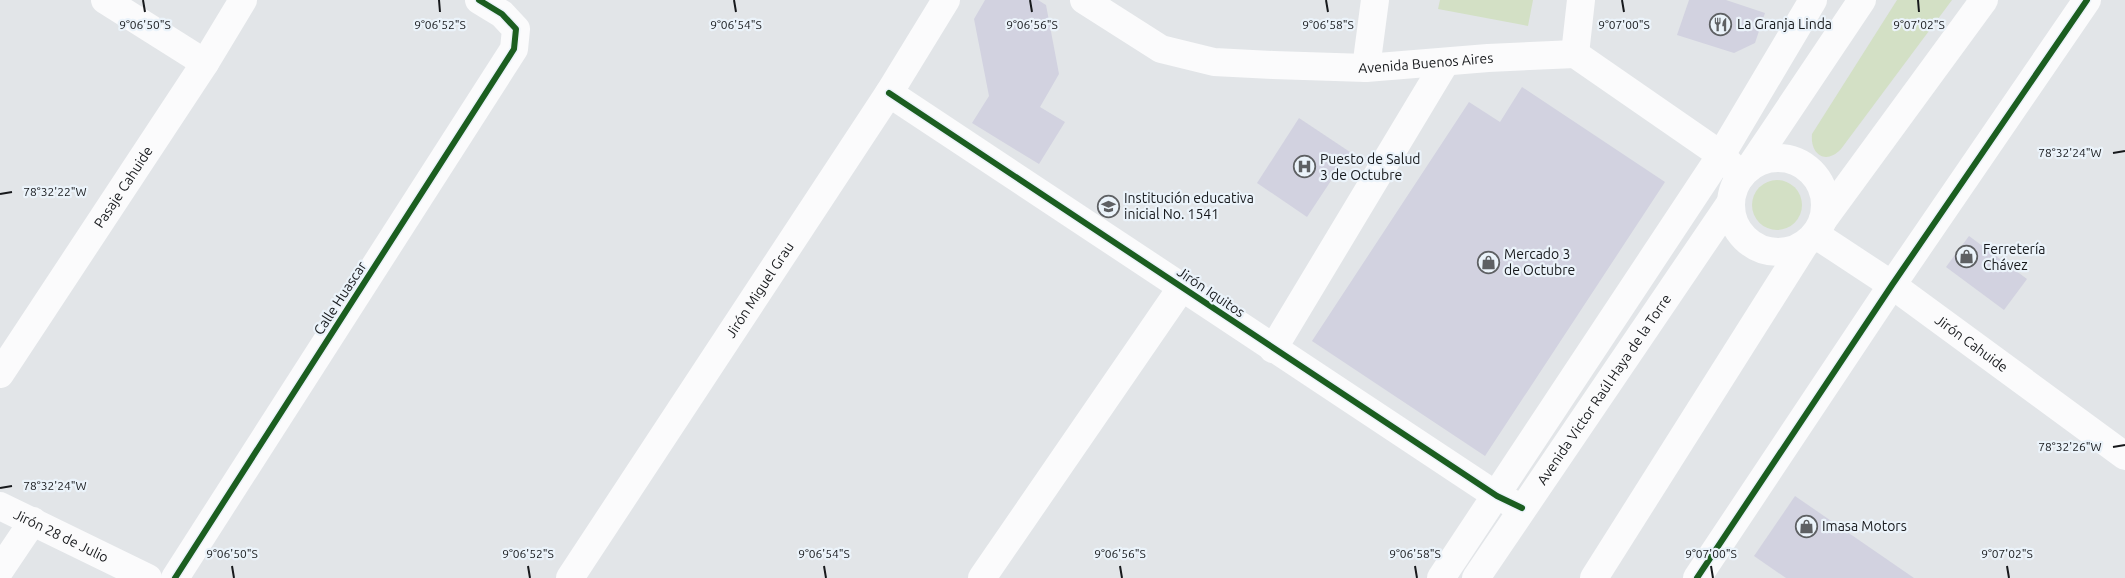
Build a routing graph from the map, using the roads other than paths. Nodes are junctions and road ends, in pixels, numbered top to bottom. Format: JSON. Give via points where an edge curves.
{"nodes":[{"id":1,"x":105,"y":0,"type":"edge"},
{"id":2,"x":243,"y":0,"type":"edge"},
{"id":3,"x":479,"y":0,"type":"edge"},
{"id":4,"x":946,"y":0,"type":"edge"},
{"id":5,"x":1084,"y":0,"type":"edge"},
{"id":6,"x":1375,"y":0,"type":"edge"},
{"id":7,"x":1581,"y":0,"type":"edge"},
{"id":8,"x":1813,"y":0,"type":"edge"},
{"id":9,"x":1862,"y":0,"type":"edge"},
{"id":10,"x":1984,"y":0,"type":"edge"},
{"id":11,"x":2087,"y":0,"type":"edge"},
{"id":12,"x":1574,"y":54,"type":"junction"},
{"id":13,"x":1445,"y":62,"type":"junction"},
{"id":14,"x":205,"y":63,"type":"junction"},
{"id":15,"x":1366,"y":68,"type":"junction"},
{"id":16,"x":888,"y":93,"type":"junction"},
{"id":17,"x":1721,"y":155,"type":"junction"},
{"id":18,"x":1746,"y":171,"type":"junction"},
{"id":19,"x":1731,"y":202,"type":"junction"},
{"id":20,"x":1815,"y":233,"type":"junction"},
{"id":21,"x":1892,"y":286,"type":"junction"},
{"id":22,"x":1182,"y":287,"type":"junction"},
{"id":23,"x":1273,"y":349,"type":"junction"},
{"id":24,"x":0,"y":374,"type":"edge"},
{"id":25,"x":2125,"y":456,"type":"edge"},
{"id":26,"x":1497,"y":496,"type":"junction"},
{"id":27,"x":0,"y":506,"type":"edge"},
{"id":28,"x":1522,"y":508,"type":"junction"},
{"id":29,"x":33,"y":521,"type":"junction"},
{"id":30,"x":0,"y":570,"type":"edge"},
{"id":31,"x":148,"y":578,"type":"edge"},
{"id":32,"x":175,"y":578,"type":"edge"},
{"id":33,"x":570,"y":578,"type":"edge"},
{"id":34,"x":982,"y":578,"type":"edge"},
{"id":35,"x":1441,"y":578,"type":"edge"},
{"id":36,"x":1476,"y":578,"type":"edge"},
{"id":37,"x":1594,"y":578,"type":"edge"},
{"id":38,"x":1697,"y":578,"type":"edge"}],
"edges":[{"from":1,"to":14,"type":"street"},
{"from":2,"to":14,"type":"street","name":"Pasaje Cahuide"},
{"from":3,"to":32,"type":"street","name":"Calle Huascar","via":[[502,14],[516,29],[514,49]]},
{"from":4,"to":16,"type":"street","name":"Jirón Miguel Grau"},
{"from":5,"to":15,"type":"street","name":"Avenida Buenos Aires","via":[[1160,49],[1214,62]]},
{"from":6,"to":15,"type":"street"},
{"from":7,"to":12,"type":"street"},
{"from":8,"to":17,"type":"street"},
{"from":9,"to":18,"type":"street"},
{"from":10,"to":20,"type":"street"},
{"from":11,"to":21,"type":"street"},
{"from":12,"to":13,"type":"street","name":"Avenida Buenos Aires"},
{"from":12,"to":17,"type":"street"},
{"from":13,"to":15,"type":"street","name":"Avenida Buenos Aires"},
{"from":13,"to":23,"type":"street"},
{"from":14,"to":24,"type":"street","name":"Pasaje Cahuide"},
{"from":16,"to":22,"type":"street","name":"Jirón Iquitos"},
{"from":16,"to":33,"type":"street","name":"Jirón Miguel Grau"},
{"from":17,"to":18,"type":"street"},
{"from":17,"to":26,"type":"street"},
{"from":18,"to":19,"type":"street","via":[[1735,184]]},
{"from":18,"to":20,"type":"street","via":[[1766,159],[1782,157],[1799,162],[1813,172],[1822,186],[1826,203]]},
{"from":19,"to":20,"type":"street","via":[[1732,217],[1739,231],[1762,249],[1776,252],[1792,250]]},
{"from":19,"to":28,"type":"street","name":"Avenida Victor Raúl Haya de la Torre"},
{"from":20,"to":21,"type":"street","name":"Jirón Cahuide"},
{"from":20,"to":37,"type":"street"},
{"from":21,"to":25,"type":"street","name":"Jirón Cahuide"},
{"from":21,"to":38,"type":"street"},
{"from":22,"to":23,"type":"street","name":"Jirón Iquitos"},
{"from":22,"to":34,"type":"street"},
{"from":23,"to":26,"type":"street","name":"Jirón Iquitos"},
{"from":26,"to":28,"type":"street","name":"Jirón Iquitos"},
{"from":26,"to":35,"type":"street"},
{"from":27,"to":29,"type":"street","name":"Jirón 28 de Julio"},
{"from":28,"to":36,"type":"street","name":"Avenida Victor Raúl Haya de la Torre"},
{"from":29,"to":30,"type":"street"},
{"from":29,"to":31,"type":"street","name":"Jirón 28 de Julio"}]}
